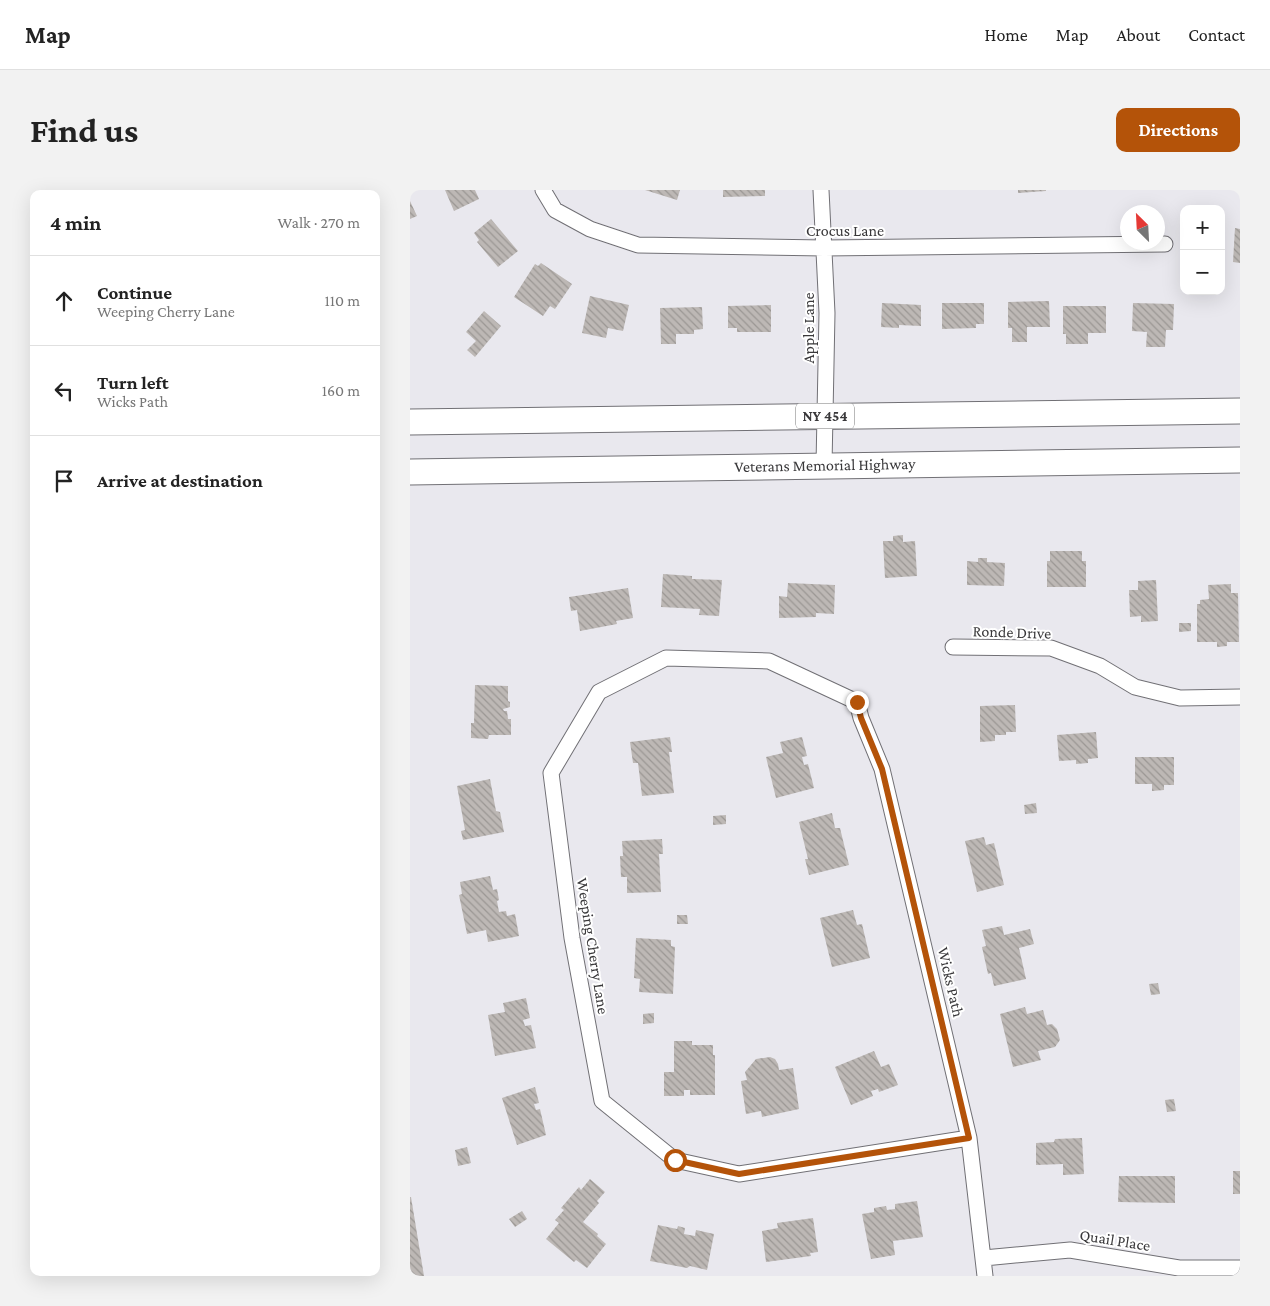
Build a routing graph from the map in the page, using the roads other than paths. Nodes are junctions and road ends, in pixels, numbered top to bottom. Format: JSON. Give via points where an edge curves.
{"nodes":[{"id":1,"x":543,"y":190,"type":"edge"},
{"id":2,"x":820,"y":190,"type":"edge"},
{"id":3,"x":1120,"y":245,"type":"edge"},
{"id":4,"x":824,"y":248,"type":"junction"},
{"id":5,"x":1240,"y":411,"type":"edge"},
{"id":6,"x":824,"y":416,"type":"junction"},
{"id":7,"x":410,"y":422,"type":"edge"},
{"id":8,"x":1240,"y":460,"type":"edge"},
{"id":9,"x":824,"y":465,"type":"junction"},
{"id":10,"x":410,"y":472,"type":"edge"},
{"id":11,"x":953,"y":647,"type":"dead end"},
{"id":12,"x":1240,"y":697,"type":"edge"},
{"id":13,"x":857,"y":702,"type":"joint"},
{"id":14,"x":969,"y":1138,"type":"junction"},
{"id":15,"x":984,"y":1258,"type":"junction"},
{"id":16,"x":1240,"y":1268,"type":"edge"},
{"id":17,"x":985,"y":1276,"type":"edge"}],
"edges":[{"from":1,"to":4,"type":"street","name":"Crocus Lane","via":[[555,210],[590,229],[638,245]]},
{"from":2,"to":4,"type":"street","name":"Apple Lane"},
{"from":3,"to":4,"type":"street","name":"Crocus Lane"},
{"from":4,"to":6,"type":"street","name":"Apple Lane","via":[[827,313]]},
{"from":5,"to":6,"type":"main road","number":"NY 454"},
{"from":6,"to":7,"type":"main road","number":"NY 454"},
{"from":6,"to":9,"type":"street","name":"Apple Lane"},
{"from":8,"to":9,"type":"main road","name":"Veterans Memorial Highway"},
{"from":9,"to":10,"type":"main road","name":"Veterans Memorial Highway"},
{"from":11,"to":12,"type":"street","name":"Ronde Drive","via":[[1051,648],[1100,666],[1135,687],[1180,698]]},
{"from":13,"to":14,"type":"street","name":"Wicks Path","via":[[882,769]]},
{"from":13,"to":14,"type":"street","name":"Weeping Cherry Lane","via":[[769,661],[666,658],[599,692],[551,773],[572,938],[602,1101],[675,1160],[739,1174]]},
{"from":14,"to":15,"type":"street","name":"Wicks Path"},
{"from":15,"to":16,"type":"street","name":"Quail Place","via":[[1070,1250],[1179,1268]]},
{"from":15,"to":17,"type":"street","name":"Wicks Path"}]}
